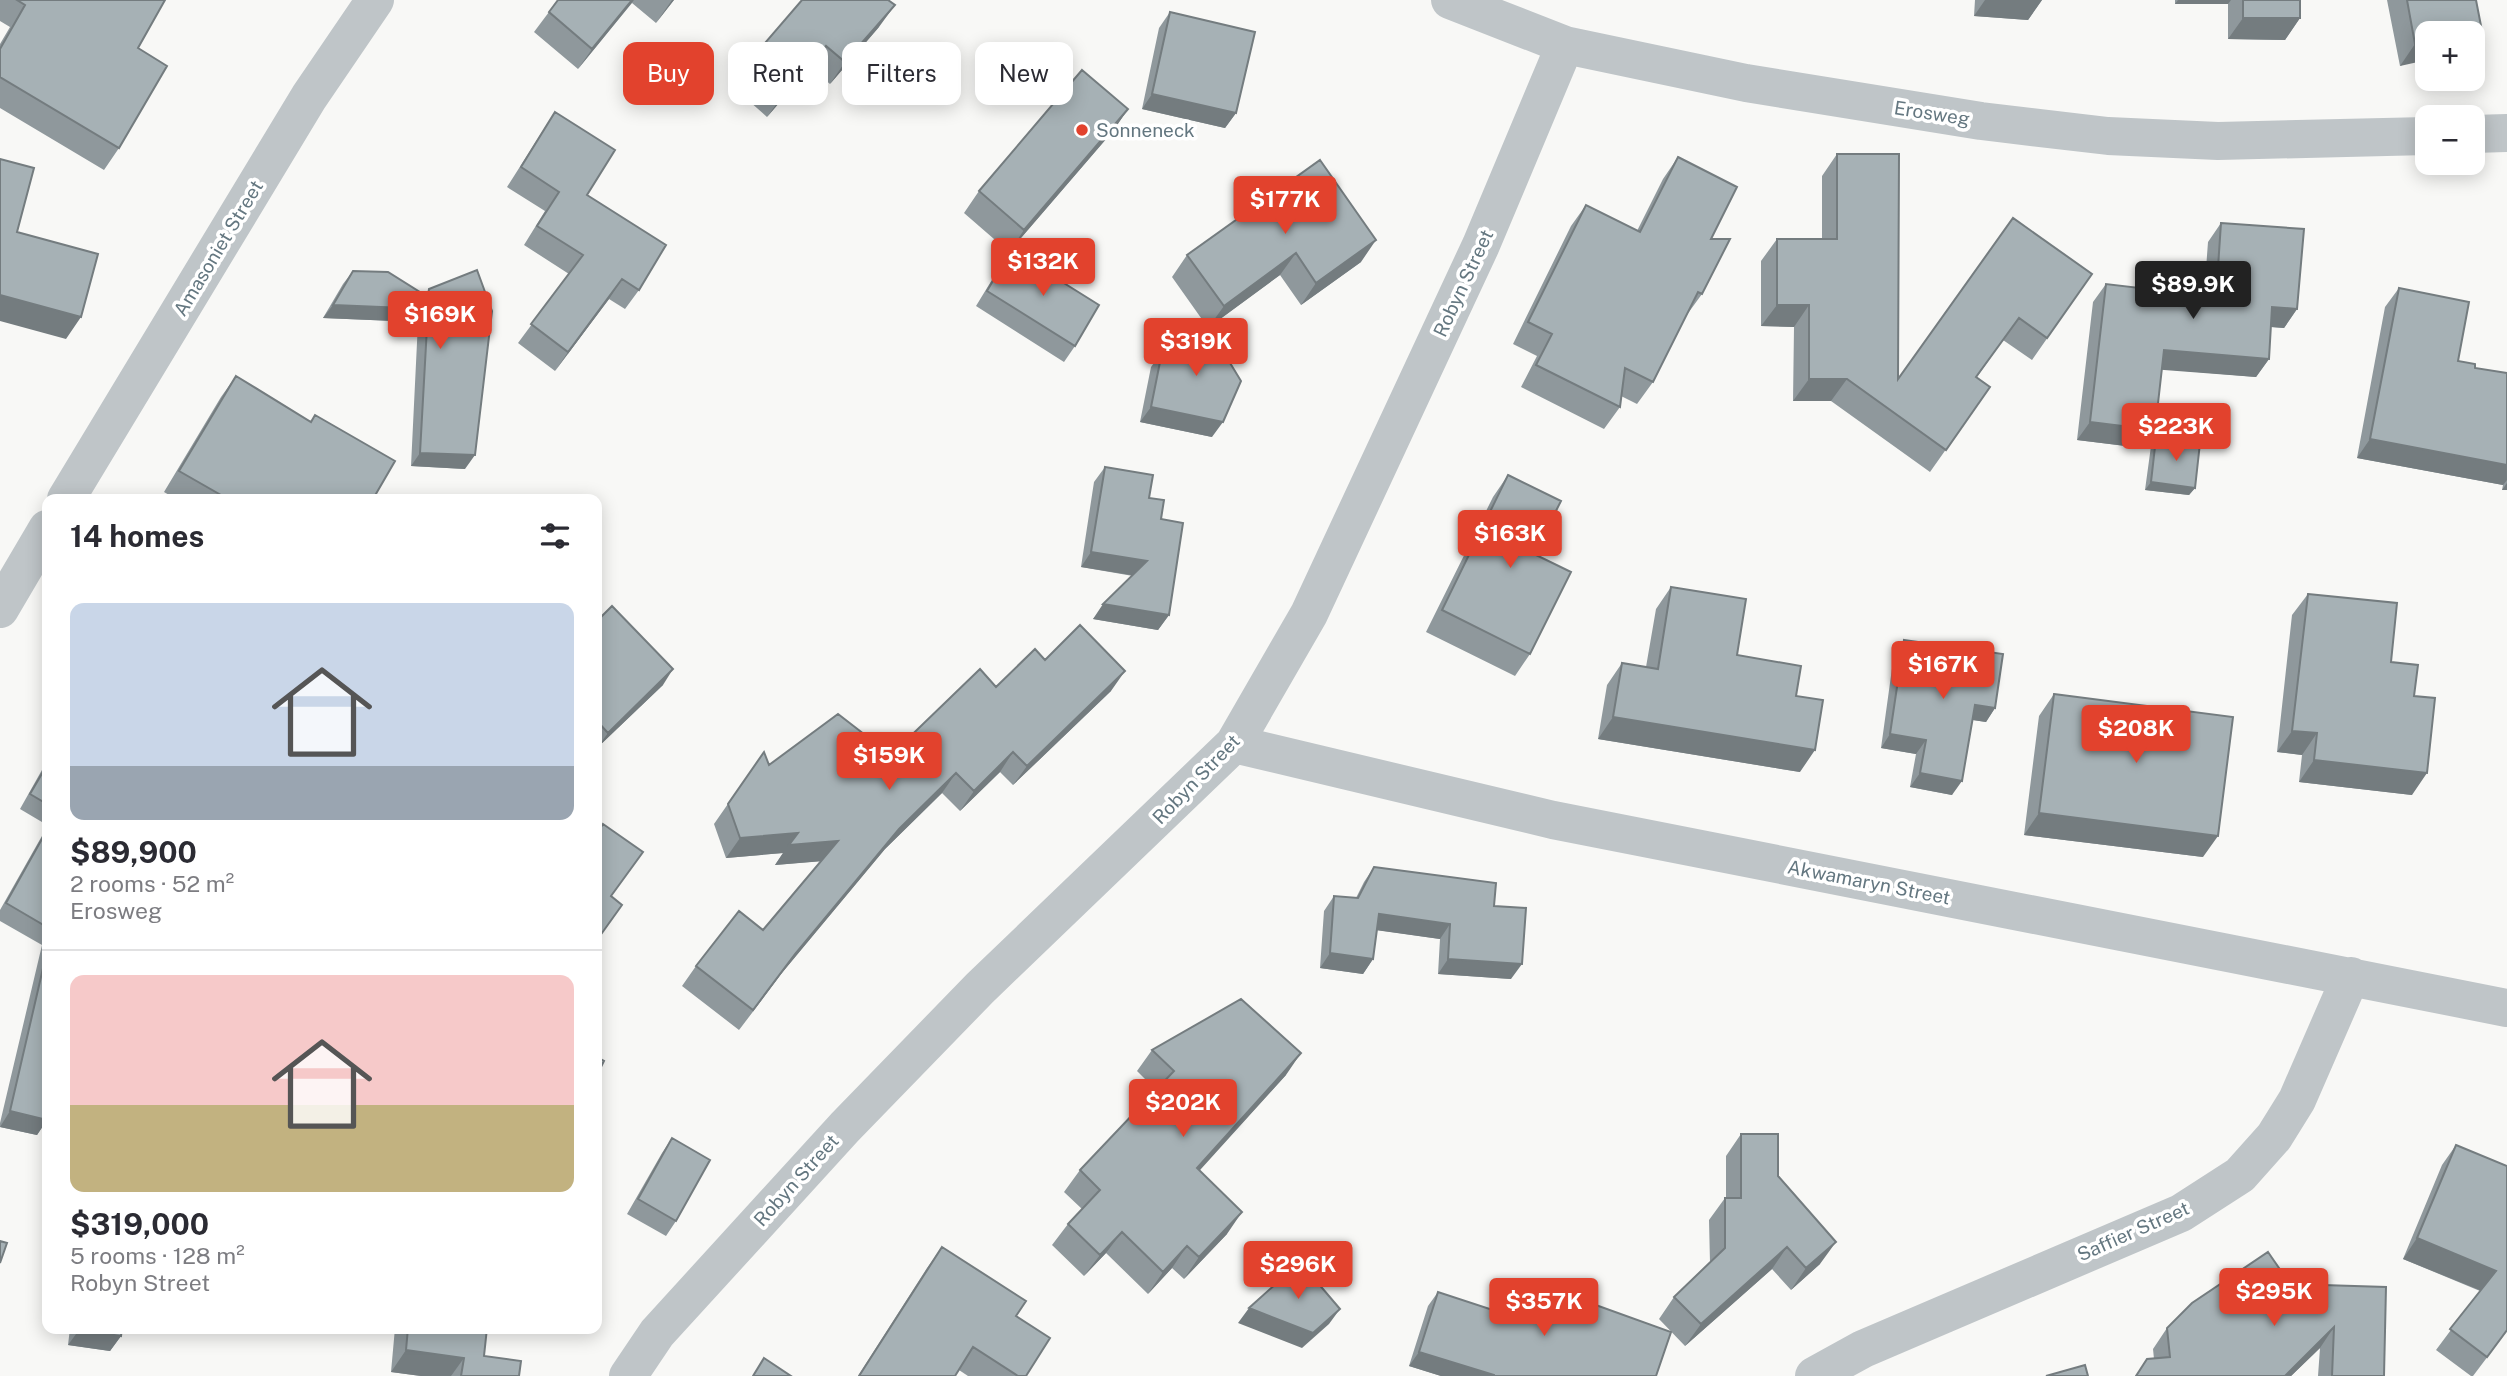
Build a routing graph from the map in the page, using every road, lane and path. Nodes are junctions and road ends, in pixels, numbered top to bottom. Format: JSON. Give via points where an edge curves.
{"nodes":[{"id":1,"x":375,"y":0,"type":"edge"},
{"id":2,"x":1450,"y":0,"type":"edge"},
{"id":3,"x":1565,"y":45,"type":"junction"},
{"id":4,"x":2507,"y":133,"type":"edge"},
{"id":5,"x":2485,"y":134,"type":"edge"},
{"id":6,"x":2415,"y":136,"type":"edge"},
{"id":7,"x":69,"y":494,"type":"edge"},
{"id":8,"x":42,"y":538,"type":"edge"},
{"id":9,"x":0,"y":609,"type":"edge"},
{"id":10,"x":1234,"y":744,"type":"junction"},
{"id":11,"x":2351,"y":976,"type":"junction"},
{"id":12,"x":2507,"y":1007,"type":"edge"},
{"id":13,"x":628,"y":1376,"type":"edge"},
{"id":14,"x":1814,"y":1376,"type":"edge"}],
"edges":[{"from":1,"to":7,"type":"street","name":"Amasoniet Street","via":[[309,97]]},
{"from":2,"to":3,"type":"street","name":"Erosweg"},
{"from":3,"to":6,"type":"street","name":"Erosweg","via":[[1746,83],[1981,121],[2108,136],[2218,141]]},
{"from":3,"to":10,"type":"street","name":"Robyn Street","via":[[1481,246],[1309,614]]},
{"from":4,"to":5,"type":"street"},
{"from":8,"to":9,"type":"street"},
{"from":10,"to":11,"type":"street","name":"Akwamaryn Street","via":[[1553,820]]},
{"from":10,"to":13,"type":"street","name":"Robyn Street","via":[[980,988],[845,1127],[657,1333]]},
{"from":11,"to":12,"type":"street","name":"Akwamaryn Street"},
{"from":11,"to":14,"type":"street","name":"Saffier Street","via":[[2297,1100],[2274,1137],[2240,1175],[2181,1213],[1863,1349]]}]}
